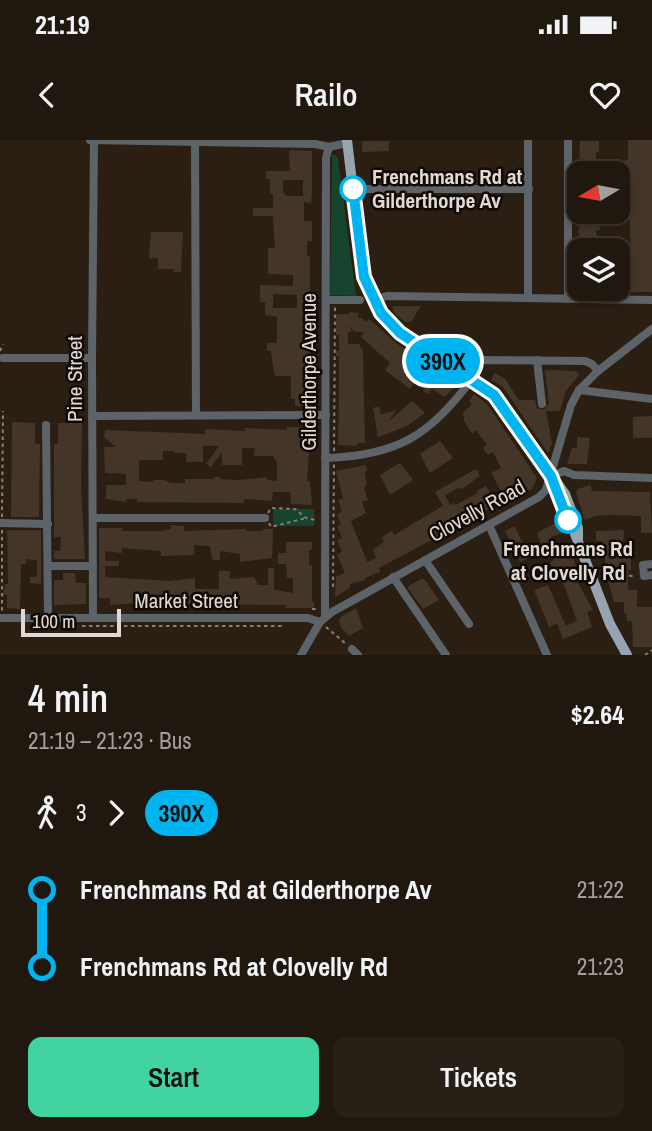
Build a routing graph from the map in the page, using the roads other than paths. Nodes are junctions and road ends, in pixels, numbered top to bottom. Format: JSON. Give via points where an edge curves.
{"nodes":[{"id":1,"x":92,"y":140,"type":"edge"},
{"id":2,"x":528,"y":140,"type":"edge"},
{"id":3,"x":568,"y":140,"type":"edge"},
{"id":4,"x":195,"y":141,"type":"edge"},
{"id":5,"x":347,"y":141,"type":"edge"},
{"id":6,"x":329,"y":147,"type":"junction"},
{"id":7,"x":353,"y":189,"type":"junction"},
{"id":8,"x":528,"y":189,"type":"junction"},
{"id":9,"x":568,"y":238,"type":"edge"},
{"id":10,"x":528,"y":298,"type":"junction"},
{"id":11,"x":567,"y":299,"type":"edge"},
{"id":12,"x":331,"y":300,"type":"junction"},
{"id":13,"x":360,"y":300,"type":"dead end"},
{"id":14,"x":373,"y":300,"type":"junction"},
{"id":15,"x":630,"y":300,"type":"edge"},
{"id":16,"x":652,"y":300,"type":"edge"},
{"id":17,"x":652,"y":329,"type":"edge"},
{"id":18,"x":2,"y":355,"type":"edge"},
{"id":19,"x":92,"y":358,"type":"junction"},
{"id":20,"x":537,"y":360,"type":"junction"},
{"id":21,"x":458,"y":371,"type":"junction"},
{"id":22,"x":598,"y":371,"type":"junction"},
{"id":23,"x":471,"y":380,"type":"junction"},
{"id":24,"x":579,"y":390,"type":"junction"},
{"id":25,"x":652,"y":399,"type":"edge"},
{"id":26,"x":542,"y":404,"type":"dead end"},
{"id":27,"x":196,"y":415,"type":"junction"},
{"id":28,"x":326,"y":415,"type":"junction"},
{"id":29,"x":92,"y":416,"type":"junction"},
{"id":30,"x":46,"y":425,"type":"dead end"},
{"id":31,"x":330,"y":458,"type":"junction"},
{"id":32,"x":551,"y":476,"type":"junction"},
{"id":33,"x":652,"y":478,"type":"edge"},
{"id":34,"x":93,"y":517,"type":"junction"},
{"id":35,"x":265,"y":518,"type":"road end"},
{"id":36,"x":0,"y":523,"type":"edge"},
{"id":37,"x":48,"y":524,"type":"junction"},
{"id":38,"x":489,"y":525,"type":"junction"},
{"id":39,"x":425,"y":560,"type":"junction"},
{"id":40,"x":652,"y":565,"type":"edge"},
{"id":41,"x":48,"y":566,"type":"junction"},
{"id":42,"x":93,"y":566,"type":"junction"},
{"id":43,"x":648,"y":575,"type":"edge"},
{"id":44,"x":393,"y":577,"type":"junction"},
{"id":45,"x":0,"y":618,"type":"edge"},
{"id":46,"x":48,"y":618,"type":"junction"},
{"id":47,"x":93,"y":618,"type":"junction"},
{"id":48,"x":323,"y":619,"type":"junction"},
{"id":49,"x":469,"y":624,"type":"dead end"},
{"id":50,"x":301,"y":655,"type":"edge"},
{"id":51,"x":446,"y":655,"type":"edge"},
{"id":52,"x":547,"y":655,"type":"edge"},
{"id":53,"x":627,"y":655,"type":"edge"}],
"edges":[{"from":1,"to":4,"type":"street"},
{"from":1,"to":19,"type":"street","name":"Pine Street"},
{"from":2,"to":8,"type":"street"},
{"from":3,"to":9,"type":"street"},
{"from":4,"to":6,"type":"street"},
{"from":4,"to":27,"type":"street"},
{"from":5,"to":6,"type":"street"},
{"from":5,"to":7,"type":"main road"},
{"from":6,"to":12,"type":"street","name":"Gilderthorpe Avenue"},
{"from":7,"to":8,"type":"street"},
{"from":7,"to":14,"type":"main road","via":[[364,277]]},
{"from":8,"to":10,"type":"street"},
{"from":10,"to":11,"type":"street"},
{"from":10,"to":14,"type":"street","via":[[387,296]]},
{"from":12,"to":13,"type":"street"},
{"from":12,"to":28,"type":"street","name":"Gilderthorpe Avenue"},
{"from":14,"to":21,"type":"main road","via":[[400,333]]},
{"from":15,"to":16,"type":"street"},
{"from":17,"to":22,"type":"street","name":"Clovelly Road"},
{"from":18,"to":19,"type":"street"},
{"from":19,"to":29,"type":"street","name":"Pine Street"},
{"from":20,"to":21,"type":"street","via":[[474,360]]},
{"from":20,"to":22,"type":"street","via":[[585,361]]},
{"from":20,"to":26,"type":"street"},
{"from":21,"to":23,"type":"main road"},
{"from":22,"to":24,"type":"street","name":"Clovelly Road"},
{"from":23,"to":31,"type":"street","via":[[446,413],[411,438],[369,454]]},
{"from":23,"to":32,"type":"main road","via":[[494,395]]},
{"from":24,"to":25,"type":"street"},
{"from":24,"to":32,"type":"street","name":"Clovelly Road"},
{"from":27,"to":28,"type":"street"},
{"from":27,"to":29,"type":"street"},
{"from":28,"to":31,"type":"street","name":"Gilderthorpe Avenue"},
{"from":29,"to":34,"type":"street","name":"Pine Street"},
{"from":30,"to":37,"type":"street"},
{"from":31,"to":48,"type":"street","name":"Gilderthorpe Avenue"},
{"from":32,"to":33,"type":"street","via":[[564,471]]},
{"from":32,"to":38,"type":"street","name":"Clovelly Road","via":[[539,497]]},
{"from":32,"to":53,"type":"main road"},
{"from":34,"to":35,"type":"street"},
{"from":34,"to":42,"type":"street","name":"Pine Street"},
{"from":36,"to":37,"type":"street"},
{"from":37,"to":41,"type":"street"},
{"from":38,"to":39,"type":"street","name":"Clovelly Road"},
{"from":38,"to":52,"type":"street"},
{"from":39,"to":44,"type":"street","name":"Clovelly Road"},
{"from":39,"to":49,"type":"street"},
{"from":40,"to":43,"type":"street","via":[[643,565]]},
{"from":41,"to":42,"type":"street"},
{"from":41,"to":46,"type":"street"},
{"from":42,"to":47,"type":"street","name":"Pine Street"},
{"from":44,"to":48,"type":"street","name":"Clovelly Road"},
{"from":44,"to":51,"type":"street"},
{"from":45,"to":46,"type":"street","name":"Market Street"},
{"from":46,"to":47,"type":"street","name":"Market Street"},
{"from":47,"to":48,"type":"street","name":"Market Street"},
{"from":48,"to":50,"type":"street","name":"Clovelly Road"}]}
